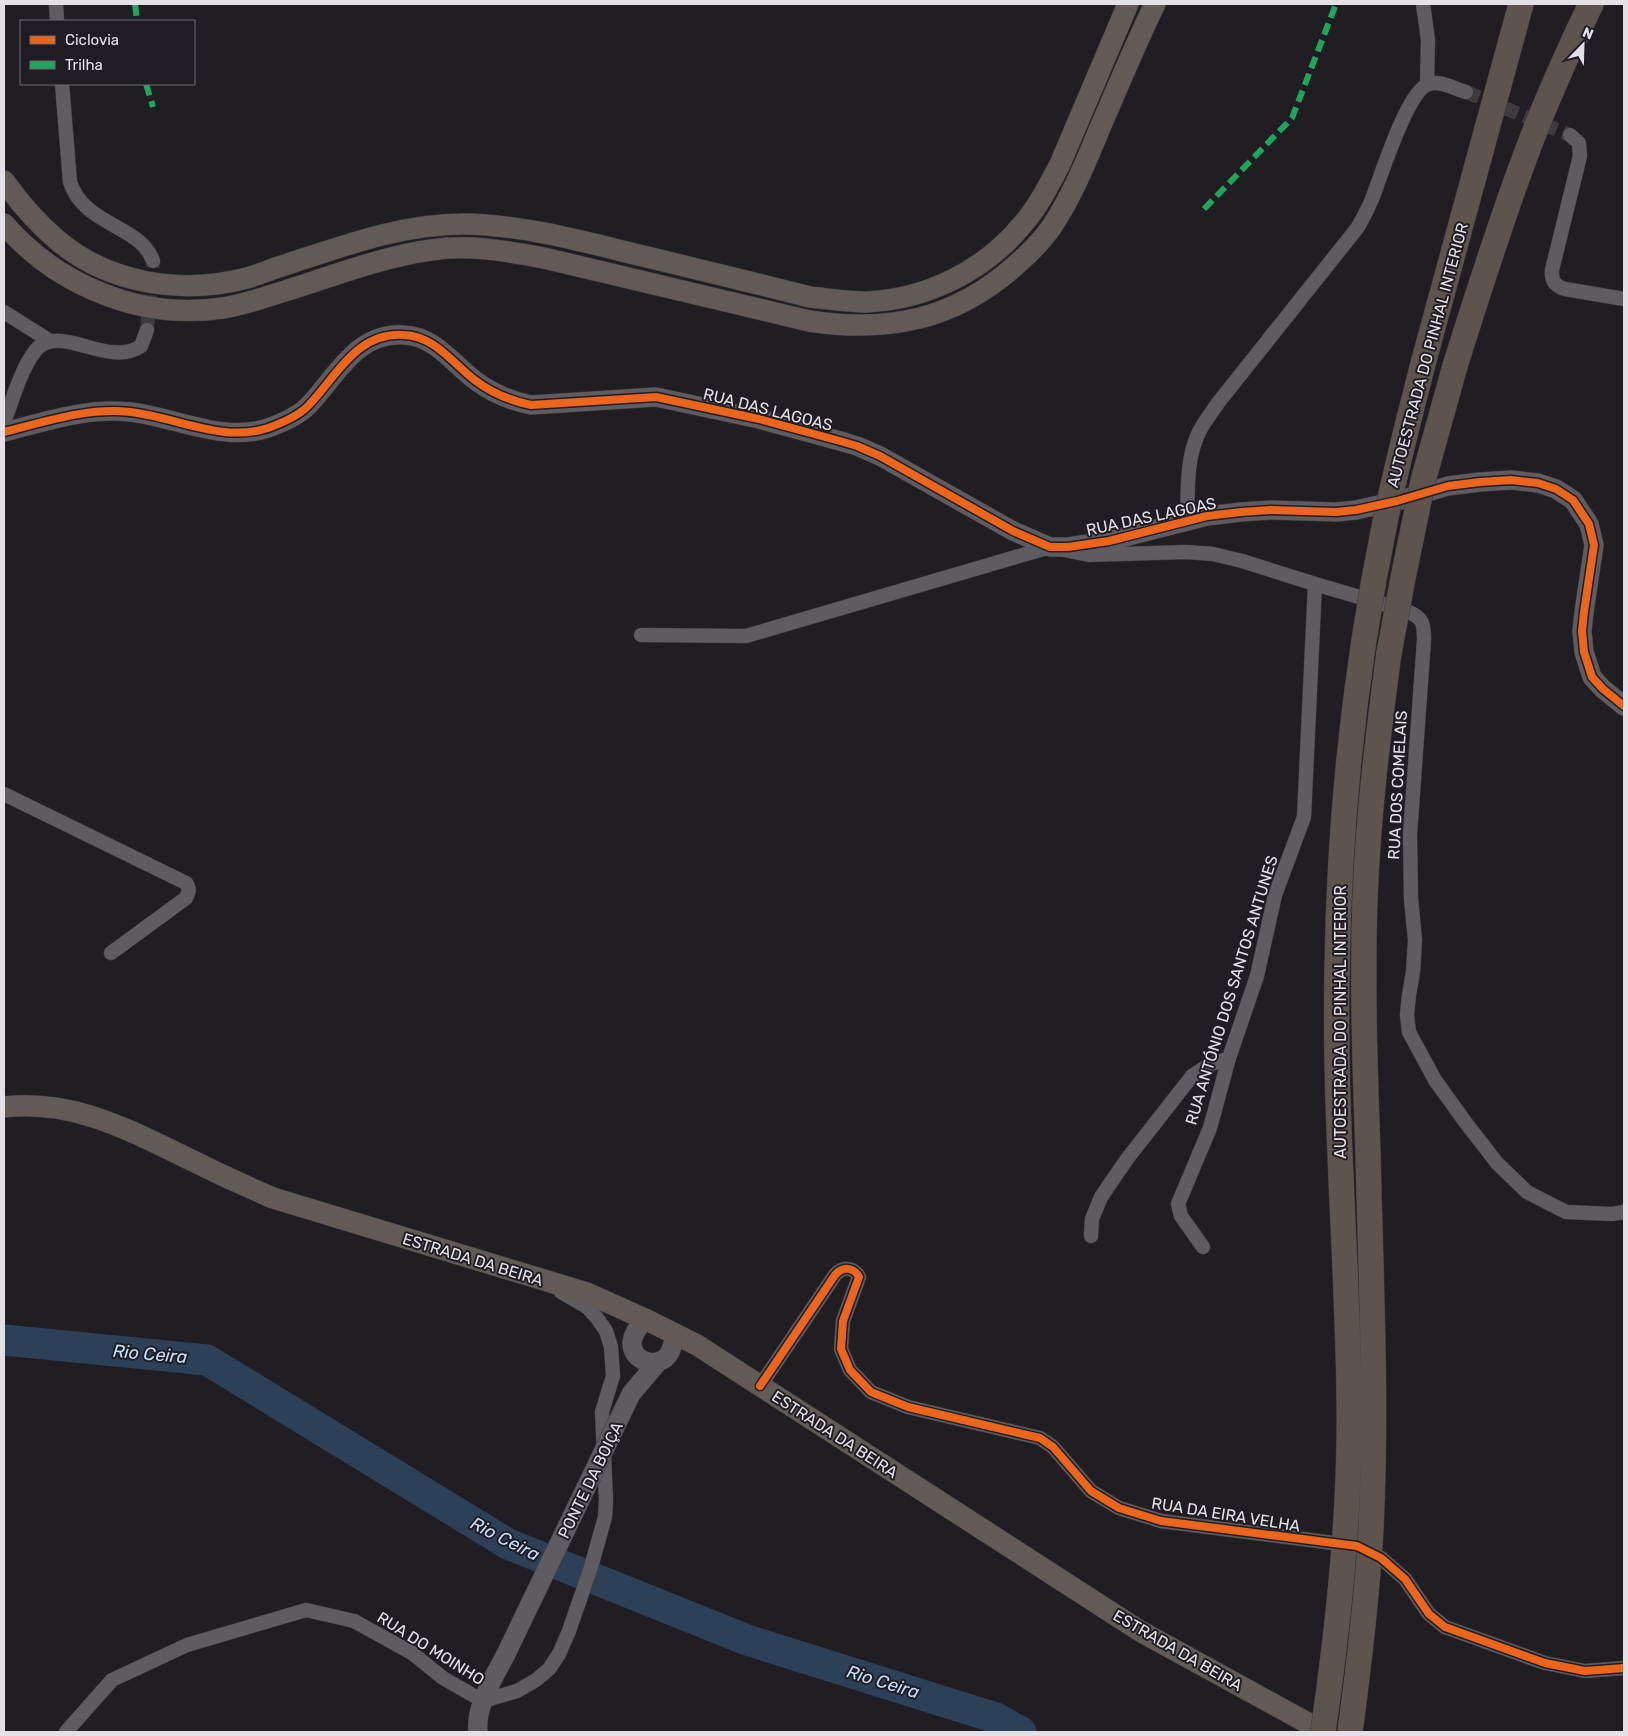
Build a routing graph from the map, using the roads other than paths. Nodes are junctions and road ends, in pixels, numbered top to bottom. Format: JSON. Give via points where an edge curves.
{"nodes":[{"id":1,"x":56,"y":4,"type":"edge"},
{"id":2,"x":1128,"y":4,"type":"edge"},
{"id":3,"x":1155,"y":4,"type":"edge"},
{"id":4,"x":1423,"y":4,"type":"edge"},
{"id":5,"x":1520,"y":4,"type":"edge"},
{"id":6,"x":1591,"y":4,"type":"edge"},
{"id":7,"x":57,"y":20,"type":"edge"},
{"id":8,"x":1427,"y":84,"type":"junction"},
{"id":9,"x":62,"y":85,"type":"edge"},
{"id":10,"x":1466,"y":92,"type":"tunnel mouth"},
{"id":11,"x":1570,"y":134,"type":"tunnel mouth"},
{"id":12,"x":4,"y":181,"type":"edge"},
{"id":13,"x":4,"y":224,"type":"edge"},
{"id":14,"x":153,"y":261,"type":"tunnel mouth"},
{"id":15,"x":1624,"y":299,"type":"edge"},
{"id":16,"x":4,"y":312,"type":"edge"},
{"id":17,"x":147,"y":330,"type":"tunnel mouth"},
{"id":18,"x":50,"y":341,"type":"junction"},
{"id":19,"x":4,"y":422,"type":"edge"},
{"id":20,"x":4,"y":432,"type":"edge"},
{"id":21,"x":1187,"y":520,"type":"junction"},
{"id":22,"x":1050,"y":547,"type":"junction"},
{"id":23,"x":1315,"y":584,"type":"junction"},
{"id":24,"x":641,"y":635,"type":"dead end"},
{"id":25,"x":1624,"y":706,"type":"edge"},
{"id":26,"x":4,"y":794,"type":"edge"},
{"id":27,"x":111,"y":954,"type":"dead end"},
{"id":28,"x":1229,"y":1058,"type":"junction"},
{"id":29,"x":4,"y":1107,"type":"edge"},
{"id":30,"x":1624,"y":1212,"type":"edge"},
{"id":31,"x":1091,"y":1236,"type":"dead end"},
{"id":32,"x":1203,"y":1247,"type":"dead end"},
{"id":33,"x":538,"y":1278,"type":"junction"},
{"id":34,"x":601,"y":1298,"type":"junction"},
{"id":35,"x":645,"y":1319,"type":"junction"},
{"id":36,"x":675,"y":1333,"type":"junction"},
{"id":37,"x":697,"y":1345,"type":"junction"},
{"id":38,"x":634,"y":1347,"type":"junction"},
{"id":39,"x":661,"y":1361,"type":"junction"},
{"id":40,"x":760,"y":1386,"type":"junction"},
{"id":41,"x":631,"y":1394,"type":"junction"},
{"id":42,"x":1624,"y":1668,"type":"edge"},
{"id":43,"x":483,"y":1701,"type":"junction"},
{"id":44,"x":66,"y":1732,"type":"edge"},
{"id":45,"x":478,"y":1732,"type":"edge"},
{"id":46,"x":1323,"y":1732,"type":"edge"},
{"id":47,"x":1350,"y":1732,"type":"edge"}],
"edges":[{"from":1,"to":7,"type":"street"},
{"from":2,"to":12,"type":"main road","via":[[1060,164],[1023,225],[975,268],[939,286],[895,299],[866,302],[810,297],[546,233],[464,224],[418,228],[368,238],[227,282],[181,286],[158,284],[114,273],[80,257],[56,240]]},
{"from":3,"to":13,"type":"main road","via":[[1077,183],[1038,244],[982,292],[933,315],[910,320],[862,326],[827,323],[544,258],[507,251],[450,248],[409,254],[357,268],[247,303],[224,308],[168,310],[117,300],[76,283],[35,254]]},
{"from":4,"to":8,"type":"street","via":[[1428,40]]},
{"from":5,"to":46,"type":"highway","name":"AUTOESTRADA DO PINHAL INTERIOR","bridge":true,"via":[[1424,360],[1384,525],[1362,659],[1345,800],[1340,869],[1337,1045],[1349,1394],[1348,1463],[1339,1603]]},
{"from":6,"to":47,"type":"highway","name":"AUTOESTRADA DO PINHAL INTERIOR","bridge":true,"via":[[1525,156],[1455,366],[1423,481],[1380,718],[1365,899],[1364,1040],[1373,1460],[1366,1598]]},
{"from":8,"to":10,"type":"street","via":[[1435,83]]},
{"from":8,"to":21,"type":"street","via":[[1406,113],[1358,227],[1218,403],[1199,432],[1192,452]]},
{"from":9,"to":14,"type":"street","via":[[73,191],[90,211],[140,242]]},
{"from":11,"to":15,"type":"street","via":[[1579,144],[1580,156],[1552,270],[1553,281],[1565,289]]},
{"from":16,"to":18,"type":"street"},
{"from":17,"to":18,"type":"street","via":[[141,346],[127,353],[110,353]]},
{"from":18,"to":19,"type":"street","via":[[39,347],[28,363]]},
{"from":20,"to":22,"type":"street","name":"RUA DAS LAGOAS","via":[[104,411],[130,412],[210,430],[250,432],[268,428],[306,407],[361,346],[377,338],[405,334],[437,347],[476,381],[516,402],[670,399],[857,446],[1013,531]]},
{"from":21,"to":22,"type":"street","name":"RUA DAS LAGOAS","via":[[1109,541]]},
{"from":21,"to":25,"type":"street","name":"RUA DAS LAGOAS","via":[[1271,510],[1356,510],[1448,486],[1480,482],[1511,480],[1556,489],[1572,500],[1590,524],[1594,545],[1582,631],[1588,666],[1592,677]]},
{"from":22,"to":23,"type":"street","name":"RUA DOS COMELAIS","via":[[1090,555],[1214,554]]},
{"from":22,"to":24,"type":"street","via":[[746,636]]},
{"from":23,"to":28,"type":"street","name":"RUA ANTÓNIO DOS SANTOS ANTUNES","via":[[1304,817],[1275,895],[1257,976]]},
{"from":23,"to":30,"type":"street","name":"RUA DOS COMELAIS","via":[[1407,611],[1416,615],[1424,627],[1410,835],[1415,955],[1408,1005],[1409,1032],[1435,1080],[1466,1123],[1497,1163],[1527,1192],[1566,1212]]},
{"from":26,"to":27,"type":"street","via":[[186,883],[189,888],[186,898]]},
{"from":28,"to":31,"type":"street","via":[[1192,1076],[1127,1159],[1102,1197],[1092,1219]]},
{"from":28,"to":32,"type":"street","name":"RUA ANTÓNIO DOS SANTOS ANTUNES","via":[[1210,1128],[1178,1204],[1181,1216]]},
{"from":29,"to":33,"type":"main road","name":"ESTRADA DA BEIRA","via":[[26,1104],[64,1108],[94,1116],[273,1198]]},
{"from":33,"to":34,"type":"main road","name":"ESTRADA DA BEIRA"},
{"from":33,"to":43,"type":"street","name":"RUA DO MOINHO","via":[[587,1307],[606,1331],[613,1376],[602,1412],[606,1508],[591,1567],[569,1631],[554,1662],[536,1680],[517,1691]]},
{"from":34,"to":35,"type":"main road","name":"ESTRADA DA BEIRA"},
{"from":34,"to":38,"type":"street","via":[[623,1320]]},
{"from":35,"to":36,"type":"main road","name":"ESTRADA DA BEIRA"},
{"from":35,"to":38,"type":"street","name":"PONTE DA BOIÇA","via":[[635,1331]]},
{"from":36,"to":37,"type":"main road","name":"ESTRADA DA BEIRA"},
{"from":36,"to":39,"type":"street","name":"PONTE DA BOIÇA","via":[[670,1353]]},
{"from":37,"to":39,"type":"street","name":"PONTE DA BOIÇA"},
{"from":37,"to":40,"type":"main road","name":"ESTRADA DA BEIRA"},
{"from":38,"to":39,"type":"street","via":[[645,1362]]},
{"from":38,"to":41,"type":"street","name":"PONTE DA BOIÇA"},
{"from":39,"to":41,"type":"street","name":"PONTE DA BOIÇA"},
{"from":40,"to":42,"type":"street","name":"RUA DA EIRA VELHA","via":[[835,1275],[839,1270],[848,1269],[859,1277],[843,1320],[841,1349],[850,1370],[871,1392],[908,1407],[1040,1438],[1053,1447],[1091,1491],[1119,1508],[1161,1521],[1357,1546],[1380,1558],[1405,1579],[1428,1614],[1445,1626],[1545,1663],[1585,1671]]},
{"from":40,"to":46,"type":"main road","name":"ESTRADA DA BEIRA","via":[[1140,1631]]},
{"from":41,"to":43,"type":"street","name":"PONTE DA BOIÇA","bridge":true},
{"from":43,"to":44,"type":"street","name":"RUA DO MOINHO","via":[[443,1678],[412,1653],[354,1621],[306,1610],[187,1645],[112,1680]]},
{"from":43,"to":45,"type":"street","name":"PONTE DA BOIÇA","via":[[477,1722]]}]}
